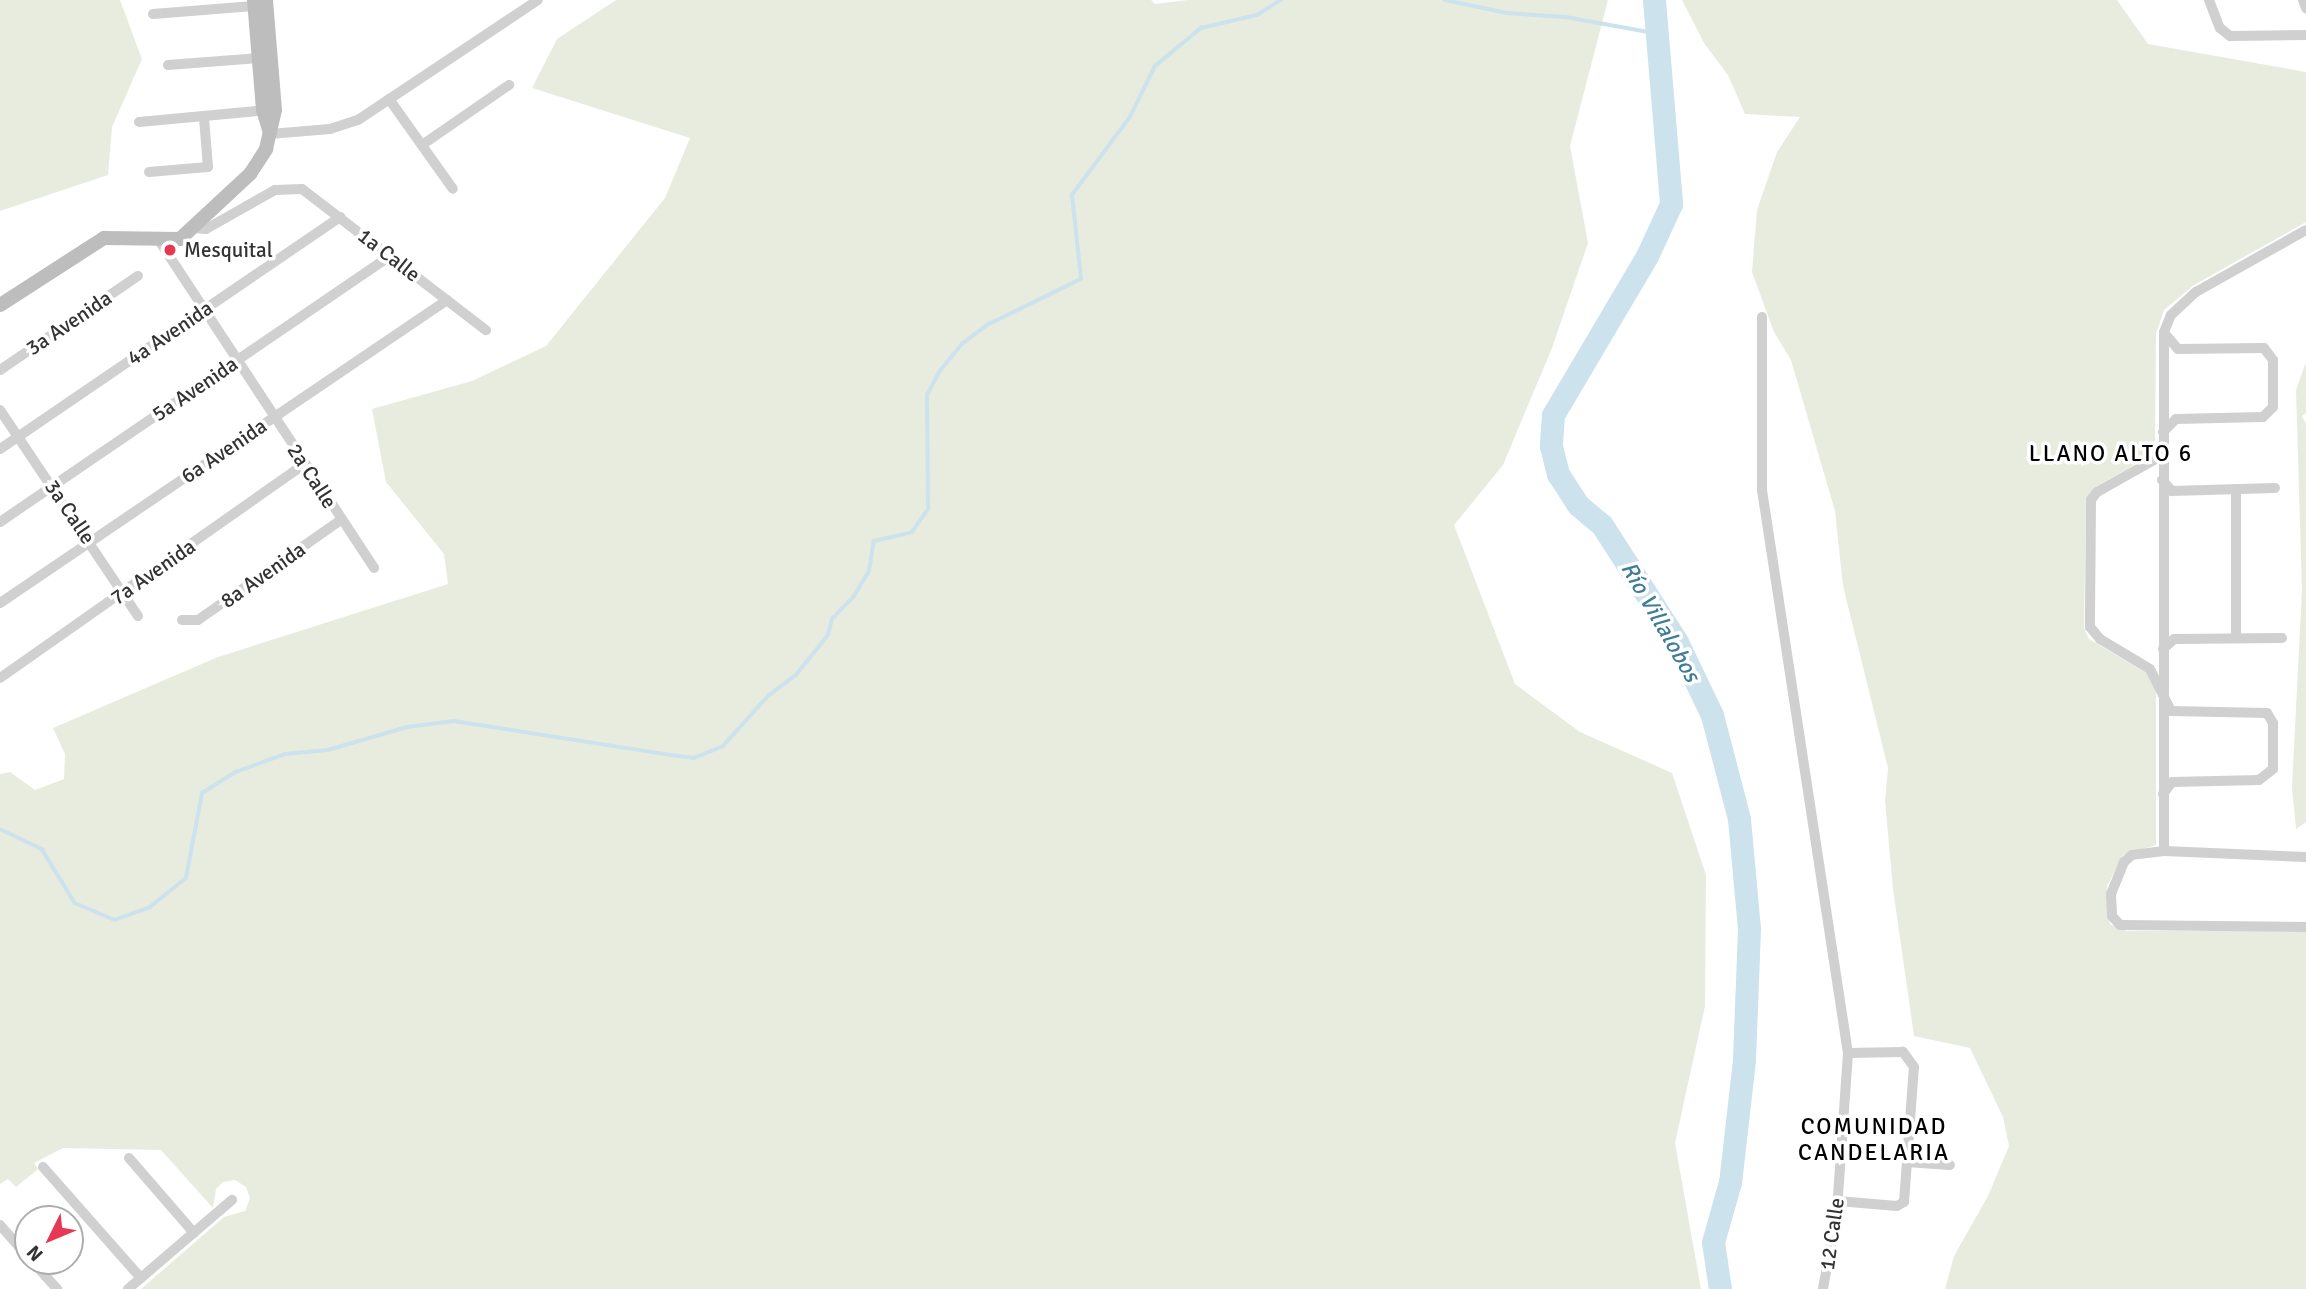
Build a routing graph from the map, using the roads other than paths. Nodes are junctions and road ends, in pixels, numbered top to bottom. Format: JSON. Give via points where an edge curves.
{"nodes":[{"id":1,"x":538,"y":0,"type":"edge"},
{"id":2,"x":2209,"y":0,"type":"edge"},
{"id":3,"x":2303,"y":0,"type":"edge"},
{"id":4,"x":258,"y":2,"type":"edge"},
{"id":5,"x":2306,"y":8,"type":"edge"},
{"id":6,"x":153,"y":15,"type":"dead end"},
{"id":7,"x":2306,"y":35,"type":"edge"},
{"id":8,"x":258,"y":58,"type":"junction"},
{"id":9,"x":168,"y":65,"type":"dead end"},
{"id":10,"x":509,"y":85,"type":"dead end"},
{"id":11,"x":389,"y":99,"type":"junction"},
{"id":12,"x":269,"y":110,"type":"junction"},
{"id":13,"x":204,"y":118,"type":"junction"},
{"id":14,"x":139,"y":122,"type":"dead end"},
{"id":15,"x":270,"y":134,"type":"junction"},
{"id":16,"x":422,"y":145,"type":"junction"},
{"id":17,"x":149,"y":172,"type":"dead end"},
{"id":18,"x":453,"y":190,"type":"dead end"},
{"id":19,"x":340,"y":217,"type":"junction"},
{"id":20,"x":194,"y":228,"type":"junction"},
{"id":21,"x":2306,"y":230,"type":"edge"},
{"id":22,"x":160,"y":242,"type":"junction"},
{"id":23,"x":390,"y":256,"type":"junction"},
{"id":24,"x":138,"y":276,"type":"dead end"},
{"id":25,"x":447,"y":300,"type":"junction"},
{"id":26,"x":0,"y":305,"type":"edge"},
{"id":27,"x":202,"y":311,"type":"junction"},
{"id":28,"x":1762,"y":317,"type":"dead end"},
{"id":29,"x":486,"y":330,"type":"dead end"},
{"id":30,"x":2164,"y":332,"type":"junction"},
{"id":31,"x":236,"y":361,"type":"junction"},
{"id":32,"x":0,"y":370,"type":"edge"},
{"id":33,"x":0,"y":410,"type":"edge"},
{"id":34,"x":273,"y":417,"type":"junction"},
{"id":35,"x":19,"y":436,"type":"junction"},
{"id":36,"x":2162,"y":440,"type":"junction"},
{"id":37,"x":0,"y":449,"type":"edge"},
{"id":38,"x":304,"y":464,"type":"junction"},
{"id":39,"x":2162,"y":480,"type":"junction"},
{"id":40,"x":52,"y":486,"type":"junction"},
{"id":41,"x":2275,"y":488,"type":"dead end"},
{"id":42,"x":2236,"y":489,"type":"junction"},
{"id":43,"x":341,"y":520,"type":"junction"},
{"id":44,"x":0,"y":522,"type":"edge"},
{"id":45,"x":90,"y":542,"type":"junction"},
{"id":46,"x":374,"y":568,"type":"dead end"},
{"id":47,"x":125,"y":593,"type":"junction"},
{"id":48,"x":0,"y":603,"type":"edge"},
{"id":49,"x":138,"y":616,"type":"dead end"},
{"id":50,"x":182,"y":620,"type":"dead end"},
{"id":51,"x":2236,"y":638,"type":"junction"},
{"id":52,"x":2282,"y":638,"type":"dead end"},
{"id":53,"x":2163,"y":649,"type":"junction"},
{"id":54,"x":0,"y":678,"type":"edge"},
{"id":55,"x":2163,"y":693,"type":"junction"},
{"id":56,"x":2162,"y":796,"type":"junction"},
{"id":57,"x":2164,"y":851,"type":"junction"},
{"id":58,"x":2306,"y":858,"type":"edge"},
{"id":59,"x":2306,"y":927,"type":"edge"},
{"id":60,"x":1848,"y":1053,"type":"junction"},
{"id":61,"x":129,"y":1158,"type":"dead end"},
{"id":62,"x":1907,"y":1162,"type":"junction"},
{"id":63,"x":1950,"y":1165,"type":"dead end"},
{"id":64,"x":43,"y":1167,"type":"dead end"},
{"id":65,"x":232,"y":1199,"type":"dead end"},
{"id":66,"x":1838,"y":1201,"type":"junction"},
{"id":67,"x":0,"y":1225,"type":"edge"},
{"id":68,"x":194,"y":1233,"type":"junction"},
{"id":69,"x":14,"y":1241,"type":"edge"},
{"id":70,"x":44,"y":1275,"type":"edge"},
{"id":71,"x":141,"y":1278,"type":"junction"},
{"id":72,"x":57,"y":1289,"type":"edge"},
{"id":73,"x":128,"y":1289,"type":"edge"},
{"id":74,"x":1823,"y":1289,"type":"edge"}],
"edges":[{"from":1,"to":11,"type":"street"},
{"from":2,"to":7,"type":"street","via":[[2224,33]]},
{"from":3,"to":5,"type":"street"},
{"from":4,"to":6,"type":"street"},
{"from":4,"to":8,"type":"main road"},
{"from":4,"to":12,"type":"main road"},
{"from":8,"to":9,"type":"street"},
{"from":8,"to":12,"type":"main road"},
{"from":10,"to":16,"type":"street"},
{"from":11,"to":15,"type":"street","via":[[346,125]]},
{"from":11,"to":16,"type":"street"},
{"from":12,"to":13,"type":"street"},
{"from":12,"to":15,"type":"main road"},
{"from":13,"to":14,"type":"street"},
{"from":13,"to":17,"type":"street","via":[[208,167]]},
{"from":15,"to":20,"type":"main road","via":[[255,168]]},
{"from":16,"to":18,"type":"street"},
{"from":19,"to":20,"type":"street","name":"1a Calle","via":[[308,192],[289,187],[269,193],[206,229]]},
{"from":19,"to":23,"type":"street","name":"1a Calle"},
{"from":19,"to":27,"type":"street","name":"4a Avenida"},
{"from":20,"to":22,"type":"main road","via":[[176,241]]},
{"from":21,"to":30,"type":"street","via":[[2187,299]]},
{"from":22,"to":26,"type":"main road","via":[[104,238]]},
{"from":22,"to":27,"type":"street","name":"2a Calle"},
{"from":23,"to":25,"type":"street","name":"1a Calle"},
{"from":23,"to":31,"type":"street","name":"5a Avenida"},
{"from":24,"to":32,"type":"street","name":"3a Avenida"},
{"from":25,"to":29,"type":"street","name":"1a Calle"},
{"from":25,"to":34,"type":"street","name":"6a Avenida"},
{"from":27,"to":31,"type":"street","name":"2a Calle"},
{"from":27,"to":35,"type":"street","name":"4a Avenida"},
{"from":28,"to":60,"type":"street","name":"12 Calle","via":[[1762,490]]},
{"from":30,"to":36,"type":"street"},
{"from":30,"to":36,"type":"street","via":[[2178,349],[2267,350],[2273,360],[2273,407],[2263,417],[2176,419]]},
{"from":31,"to":34,"type":"street","name":"2a Calle"},
{"from":31,"to":40,"type":"street","name":"5a Avenida"},
{"from":33,"to":35,"type":"street","name":"3a Calle"},
{"from":34,"to":38,"type":"street","name":"2a Calle"},
{"from":34,"to":45,"type":"street","name":"6a Avenida"},
{"from":35,"to":37,"type":"street","name":"4a Avenida"},
{"from":35,"to":40,"type":"street","name":"3a Calle"},
{"from":36,"to":39,"type":"street"},
{"from":36,"to":55,"type":"street","via":[[2154,460],[2093,497],[2090,623],[2099,639],[2150,669]]},
{"from":38,"to":43,"type":"street","name":"2a Calle"},
{"from":38,"to":47,"type":"street","name":"7a Avenida"},
{"from":39,"to":42,"type":"street","via":[[2172,491]]},
{"from":39,"to":53,"type":"street"},
{"from":40,"to":44,"type":"street","name":"5a Avenida"},
{"from":40,"to":45,"type":"street","name":"3a Calle"},
{"from":41,"to":42,"type":"street"},
{"from":42,"to":51,"type":"street"},
{"from":43,"to":46,"type":"street","name":"2a Calle"},
{"from":43,"to":50,"type":"street","name":"8a Avenida","via":[[198,620]]},
{"from":45,"to":47,"type":"street","name":"3a Calle"},
{"from":45,"to":48,"type":"street","name":"6a Avenida"},
{"from":47,"to":49,"type":"street","name":"3a Calle"},
{"from":47,"to":54,"type":"street","name":"7a Avenida"},
{"from":51,"to":52,"type":"street"},
{"from":51,"to":53,"type":"street","via":[[2174,639]]},
{"from":53,"to":55,"type":"street"},
{"from":55,"to":56,"type":"street"},
{"from":55,"to":56,"type":"street","via":[[2165,705],[2174,712],[2267,713],[2273,723],[2273,769],[2259,780],[2172,782]]},
{"from":56,"to":57,"type":"street"},
{"from":57,"to":58,"type":"street"},
{"from":57,"to":59,"type":"street","via":[[2132,855],[2124,862],[2111,890],[2116,923]]},
{"from":60,"to":62,"type":"street","via":[[1903,1052],[1912,1060]]},
{"from":60,"to":66,"type":"street","name":"12 Calle"},
{"from":61,"to":68,"type":"street"},
{"from":62,"to":63,"type":"street"},
{"from":62,"to":66,"type":"street","via":[[1900,1206]]},
{"from":64,"to":71,"type":"street"},
{"from":65,"to":68,"type":"street"},
{"from":66,"to":74,"type":"street","name":"12 Calle"},
{"from":67,"to":69,"type":"street"},
{"from":68,"to":71,"type":"street"},
{"from":70,"to":72,"type":"street"},
{"from":71,"to":73,"type":"street"}]}
